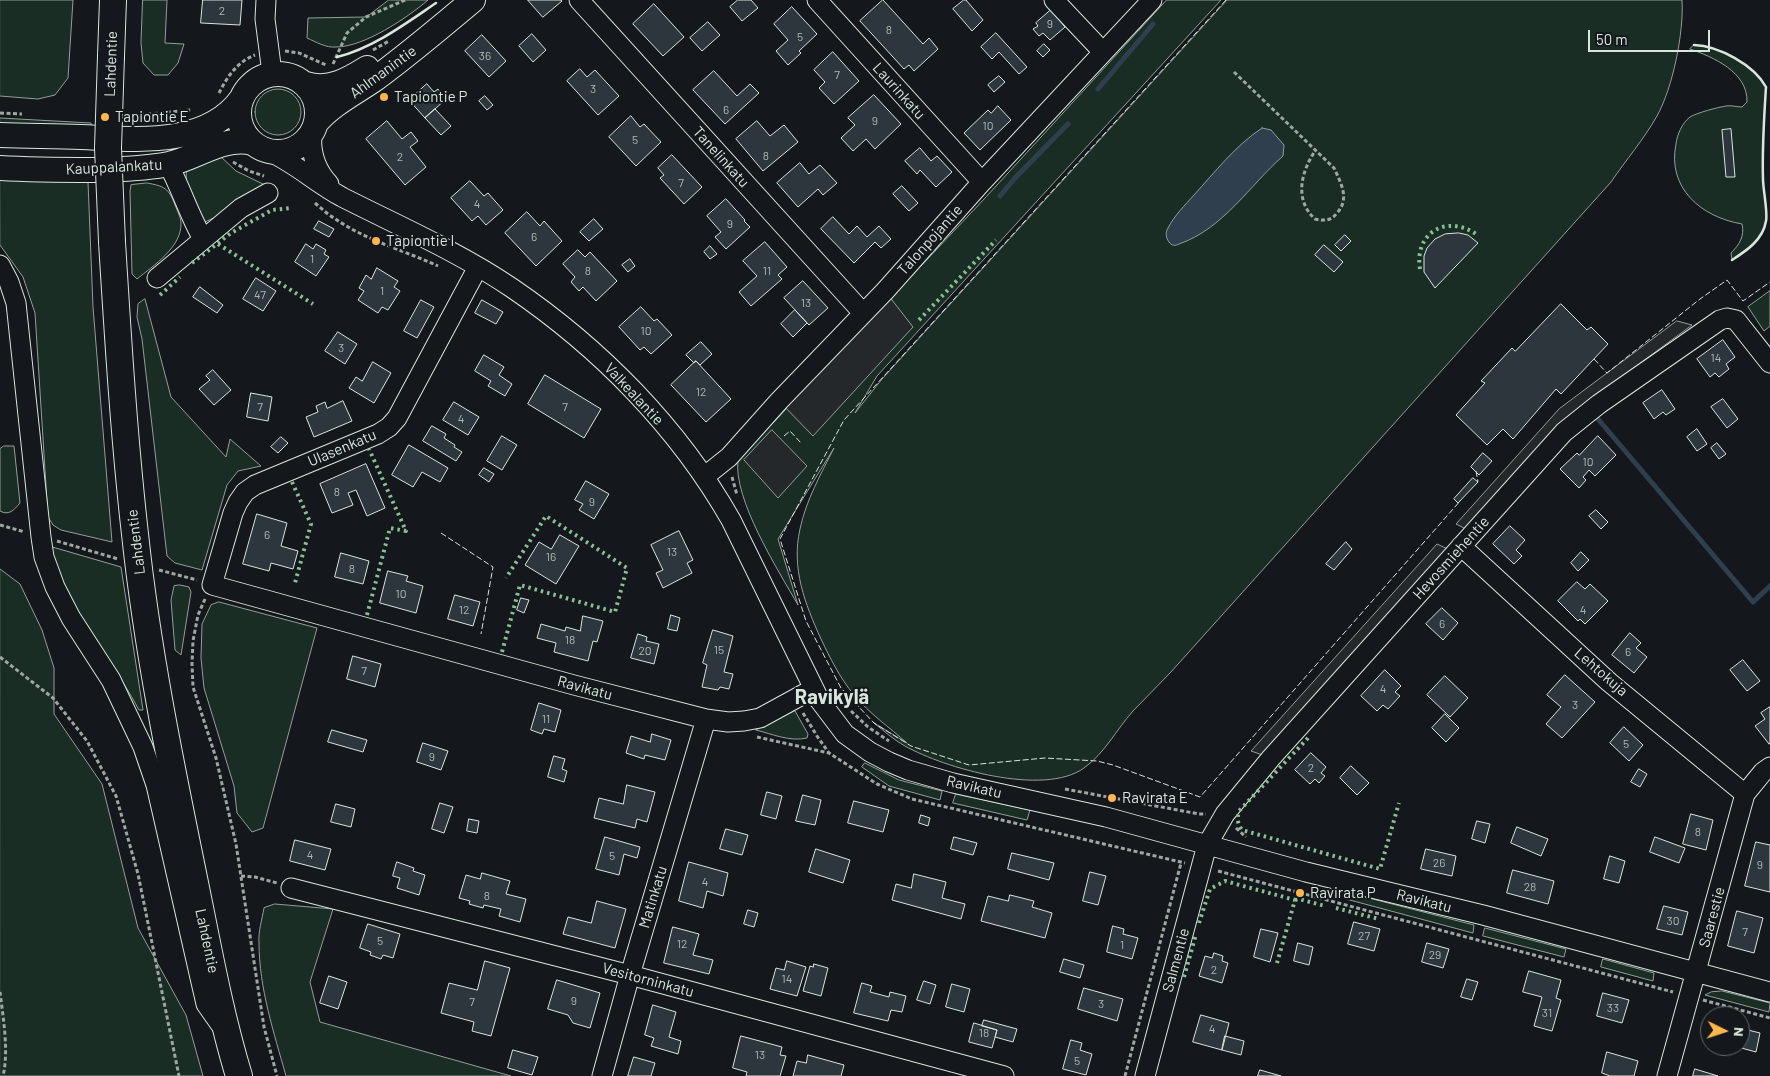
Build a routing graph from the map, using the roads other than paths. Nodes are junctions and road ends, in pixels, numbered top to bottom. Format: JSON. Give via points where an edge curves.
{"nodes":[{"id":1,"x":113,"y":0,"type":"edge"},
{"id":2,"x":266,"y":0,"type":"edge"},
{"id":3,"x":473,"y":0,"type":"edge"},
{"id":4,"x":579,"y":0,"type":"edge"},
{"id":5,"x":816,"y":0,"type":"edge"},
{"id":6,"x":1054,"y":0,"type":"edge"},
{"id":7,"x":1152,"y":0,"type":"edge"},
{"id":8,"x":448,"y":20,"type":"junction"},
{"id":9,"x":1103,"y":52,"type":"junction"},
{"id":10,"x":272,"y":73,"type":"junction"},
{"id":11,"x":306,"y":84,"type":"junction"},
{"id":12,"x":242,"y":98,"type":"junction"},
{"id":13,"x":314,"y":127,"type":"junction"},
{"id":14,"x":0,"y":136,"type":"edge"},
{"id":15,"x":260,"y":147,"type":"junction"},
{"id":16,"x":168,"y":164,"type":"junction"},
{"id":17,"x":0,"y":168,"type":"edge"},
{"id":18,"x":982,"y":182,"type":"junction"},
{"id":19,"x":268,"y":193,"type":"dead end"},
{"id":20,"x":349,"y":200,"type":"junction"},
{"id":21,"x":203,"y":239,"type":"junction"},
{"id":22,"x":0,"y":265,"type":"edge"},
{"id":23,"x":478,"y":267,"type":"junction"},
{"id":24,"x":157,"y":278,"type":"dead end"},
{"id":25,"x":863,"y":313,"type":"junction"},
{"id":26,"x":1770,"y":363,"type":"edge"},
{"id":27,"x":704,"y":477,"type":"junction"},
{"id":28,"x":1461,"y":546,"type":"junction"},
{"id":29,"x":212,"y":585,"type":"joint"},
{"id":30,"x":813,"y":689,"type":"junction"},
{"id":31,"x":706,"y":719,"type":"junction"},
{"id":32,"x":1770,"y":767,"type":"edge"},
{"id":33,"x":1745,"y":794,"type":"junction"},
{"id":34,"x":1207,"y":844,"type":"junction"},
{"id":35,"x":291,"y":888,"type":"road end"},
{"id":36,"x":1696,"y":973,"type":"junction"},
{"id":37,"x":630,"y":975,"type":"junction"},
{"id":38,"x":1770,"y":992,"type":"edge"},
{"id":39,"x":226,"y":1032,"type":"junction"},
{"id":40,"x":239,"y":1076,"type":"edge"},
{"id":41,"x":602,"y":1076,"type":"edge"},
{"id":42,"x":1004,"y":1076,"type":"edge"},
{"id":43,"x":1145,"y":1076,"type":"edge"},
{"id":44,"x":1667,"y":1076,"type":"edge"}],
"edges":[{"from":1,"to":39,"type":"highway","name":"Lahdentie","bridge":true,"via":[[108,148],[124,426],[135,535],[171,770]]},
{"from":2,"to":10,"type":"street"},
{"from":3,"to":8,"type":"main road","name":"Ahlmanintie"},
{"from":4,"to":25,"type":"street","name":"Tanelinkatu"},
{"from":5,"to":18,"type":"street","name":"Laurinkatu"},
{"from":6,"to":9,"type":"street"},
{"from":7,"to":9,"type":"street","name":"Talonpojantie"},
{"from":8,"to":11,"type":"main road","name":"Ahlmanintie","via":[[348,80],[323,87]]},
{"from":8,"to":13,"type":"main road","name":"Ahlmanintie","via":[[329,111]]},
{"from":9,"to":18,"type":"street","name":"Talonpojantie"},
{"from":10,"to":11,"type":"main road","via":[[293,76]]},
{"from":10,"to":12,"type":"main road","via":[[249,86]]},
{"from":11,"to":13,"type":"main road","via":[[314,97],[317,113]]},
{"from":12,"to":14,"type":"main road","name":"Kauppalankatu","via":[[213,123],[176,136],[137,139]]},
{"from":12,"to":15,"type":"main road","via":[[239,110],[243,130]]},
{"from":13,"to":15,"type":"main road","via":[[302,145],[292,150],[281,152]]},
{"from":13,"to":20,"type":"street","name":"Valkealantie","via":[[311,151],[320,172],[335,190]]},
{"from":15,"to":16,"type":"main road","name":"Kauppalankatu","via":[[230,141]]},
{"from":15,"to":20,"type":"street","name":"Valkealantie","via":[[287,160]]},
{"from":16,"to":17,"type":"main road","name":"Kauppalankatu","via":[[125,169]]},
{"from":16,"to":21,"type":"street"},
{"from":18,"to":25,"type":"street","name":"Talonpojantie"},
{"from":19,"to":21,"type":"street","via":[[241,208]]},
{"from":20,"to":23,"type":"street","name":"Valkealantie"},
{"from":21,"to":24,"type":"street"},
{"from":22,"to":39,"type":"street","via":[[16,303],[41,537],[48,572],[71,618],[111,680],[143,747],[156,785],[206,1004]]},
{"from":23,"to":27,"type":"street","name":"Valkealantie","via":[[538,306],[583,341],[635,392]]},
{"from":23,"to":29,"type":"street","name":"Ulasenkatu","via":[[398,418],[378,434],[245,492],[233,513]]},
{"from":25,"to":27,"type":"street","name":"Talonpojantie","via":[[729,457]]},
{"from":26,"to":28,"type":"street","name":"Hevosmiehentie","via":[[1736,320],[1727,318],[1708,327],[1564,432]]},
{"from":27,"to":30,"type":"street","name":"Valkealantie","via":[[731,520]]},
{"from":28,"to":33,"type":"street","name":"Lehtokuja","via":[[1610,682]]},
{"from":28,"to":34,"type":"street","name":"Hevosmiehentie","via":[[1270,758],[1225,814]]},
{"from":29,"to":31,"type":"street","name":"Ravikatu"},
{"from":30,"to":31,"type":"street","name":"Ravikatu","via":[[760,718],[728,722]]},
{"from":30,"to":34,"type":"street","name":"Ravikatu","via":[[846,734],[877,755],[908,770]]},
{"from":31,"to":37,"type":"street","name":"Matinkatu"},
{"from":32,"to":33,"type":"street","name":"Saarestie"},
{"from":33,"to":36,"type":"street","name":"Saarestie"},
{"from":34,"to":36,"type":"street","name":"Ravikatu"},
{"from":34,"to":43,"type":"street","name":"Salmentie"},
{"from":35,"to":37,"type":"street","name":"Vesitorninkatu"},
{"from":36,"to":38,"type":"street","name":"Ravikatu"},
{"from":36,"to":44,"type":"street","name":"Saarestie"},
{"from":37,"to":41,"type":"street","name":"Matinkatu"},
{"from":37,"to":42,"type":"street","name":"Vesitorninkatu"},
{"from":39,"to":40,"type":"highway","name":"Lahdentie"}]}
